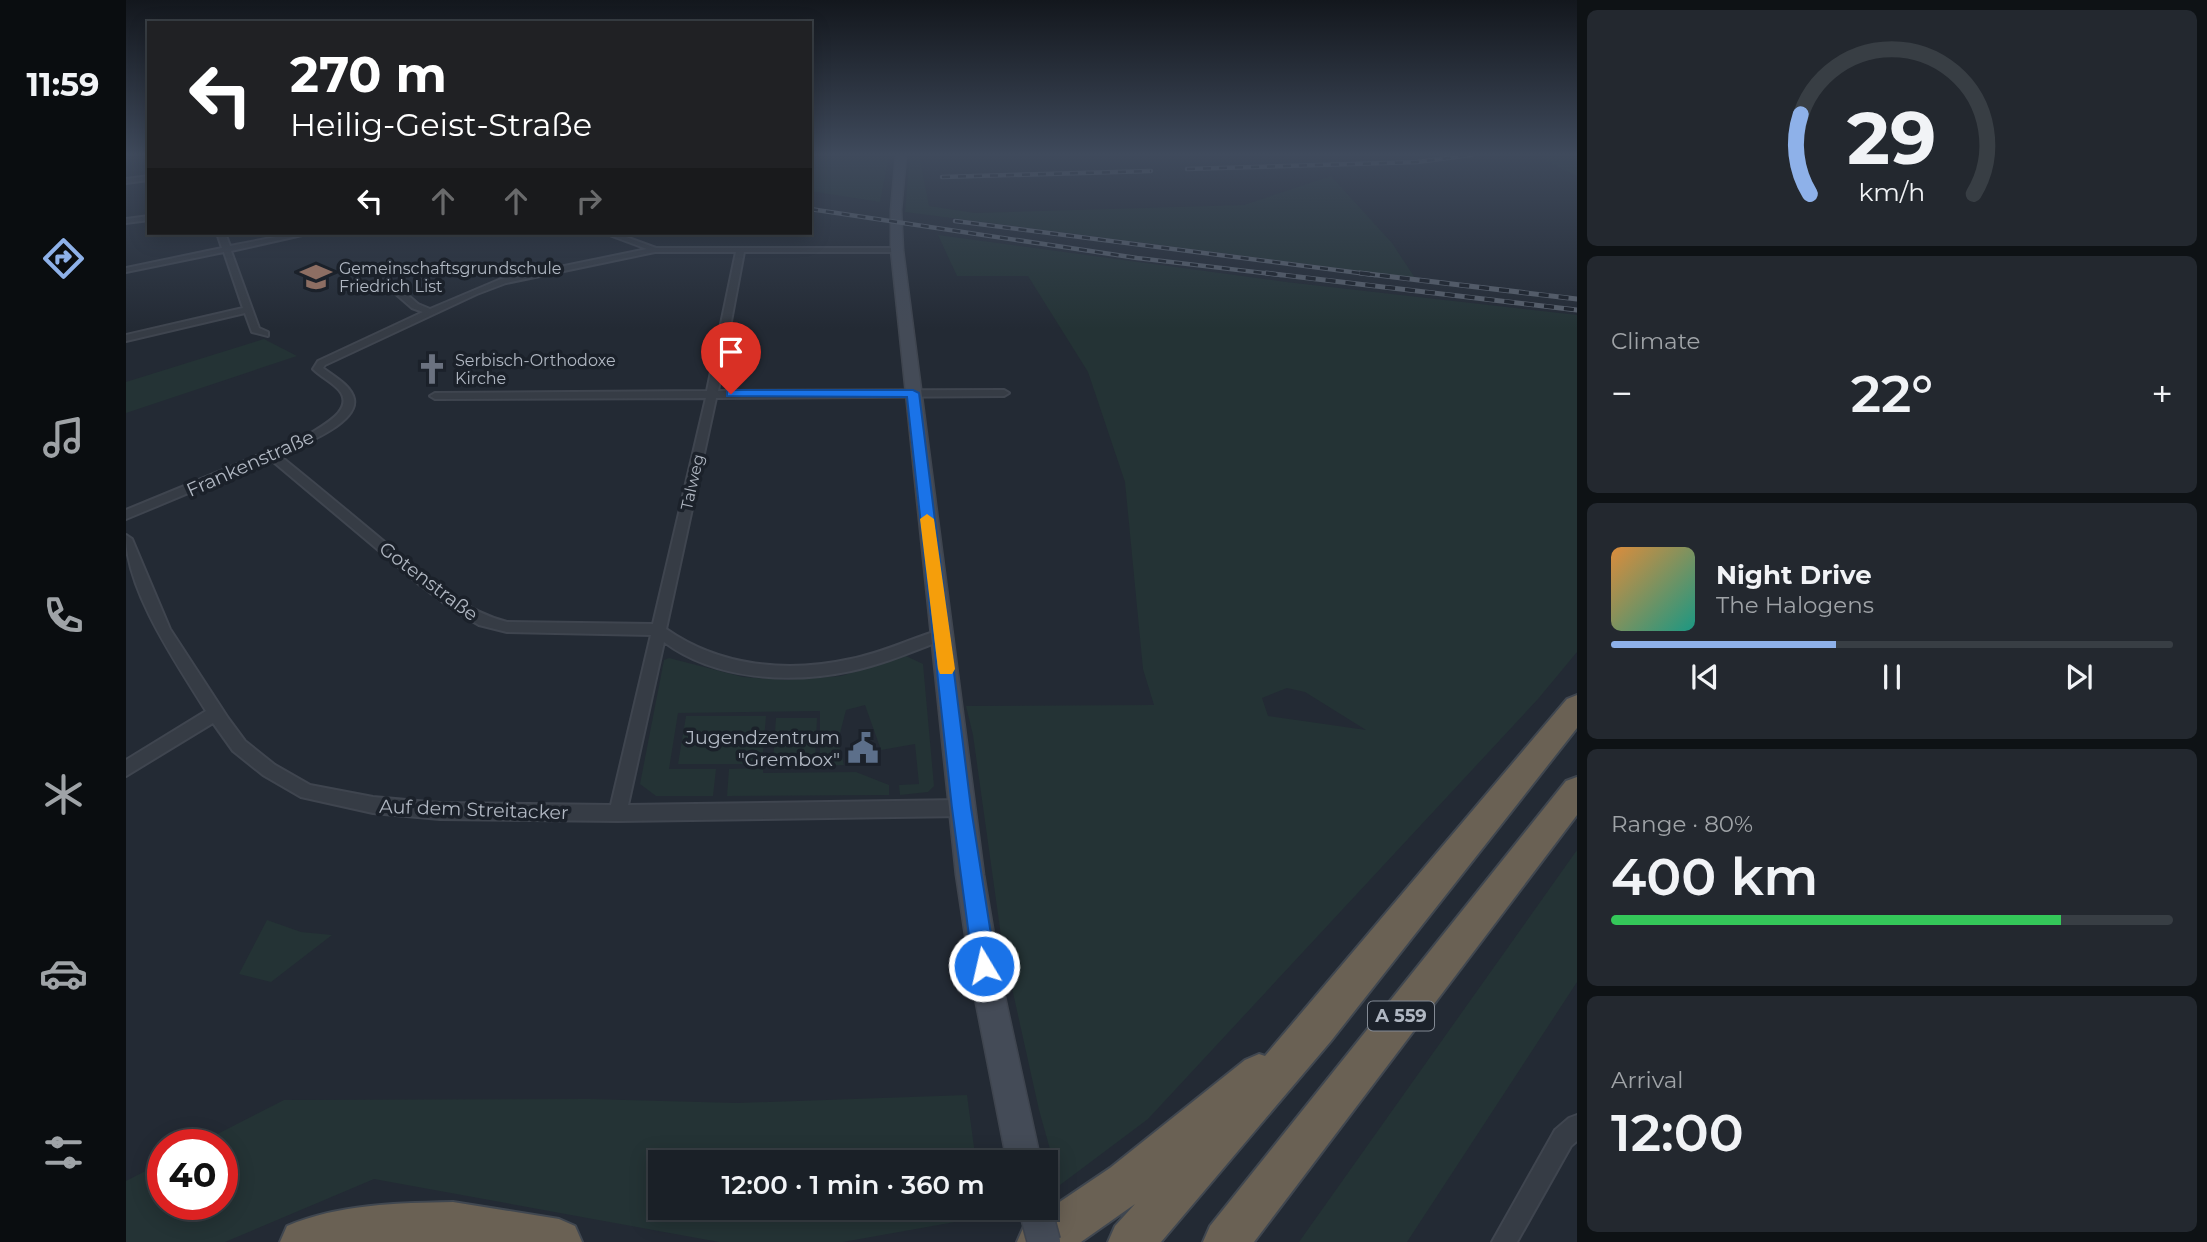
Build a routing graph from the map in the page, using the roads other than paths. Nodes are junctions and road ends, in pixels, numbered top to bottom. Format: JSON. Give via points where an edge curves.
{"nodes":[{"id":1,"x":895,"y":213,"type":"edge"},
{"id":2,"x":147,"y":218,"type":"edge"},
{"id":3,"x":126,"y":222,"type":"edge"},
{"id":4,"x":222,"y":235,"type":"edge"},
{"id":5,"x":297,"y":235,"type":"edge"},
{"id":6,"x":614,"y":235,"type":"edge"},
{"id":7,"x":226,"y":249,"type":"junction"},
{"id":8,"x":655,"y":250,"type":"junction"},
{"id":9,"x":740,"y":250,"type":"junction"},
{"id":10,"x":897,"y":250,"type":"junction"},
{"id":11,"x":126,"y":270,"type":"edge"},
{"id":12,"x":392,"y":286,"type":"dead end"},
{"id":13,"x":247,"y":310,"type":"junction"},
{"id":14,"x":430,"y":312,"type":"junction"},
{"id":15,"x":265,"y":334,"type":"dead end"},
{"id":16,"x":126,"y":338,"type":"edge"},
{"id":17,"x":913,"y":393,"type":"junction"},
{"id":18,"x":1004,"y":393,"type":"dead end"},
{"id":19,"x":712,"y":394,"type":"junction"},
{"id":20,"x":435,"y":396,"type":"dead end"},
{"id":21,"x":272,"y":455,"type":"junction"},
{"id":22,"x":126,"y":515,"type":"edge"},
{"id":23,"x":126,"y":539,"type":"edge"},
{"id":24,"x":658,"y":630,"type":"junction"},
{"id":25,"x":943,"y":634,"type":"junction"},
{"id":26,"x":1577,"y":708,"type":"edge"},
{"id":27,"x":216,"y":713,"type":"junction"},
{"id":28,"x":126,"y":769,"type":"edge"},
{"id":29,"x":1577,"y":791,"type":"edge"},
{"id":30,"x":962,"y":808,"type":"junction"},
{"id":31,"x":618,"y":813,"type":"junction"},
{"id":32,"x":1317,"y":1027,"type":"junction"},
{"id":33,"x":1577,"y":1126,"type":"edge"},
{"id":34,"x":1021,"y":1150,"type":"edge"},
{"id":35,"x":1037,"y":1220,"type":"edge"},
{"id":36,"x":303,"y":1242,"type":"edge"},
{"id":37,"x":559,"y":1242,"type":"edge"},
{"id":38,"x":1042,"y":1242,"type":"edge"},
{"id":39,"x":1131,"y":1242,"type":"edge"},
{"id":40,"x":1226,"y":1242,"type":"edge"},
{"id":41,"x":1504,"y":1242,"type":"edge"}],
"edges":[{"from":1,"to":10,"type":"street"},
{"from":2,"to":3,"type":"street"},
{"from":4,"to":7,"type":"street"},
{"from":5,"to":7,"type":"street"},
{"from":6,"to":8,"type":"street"},
{"from":7,"to":11,"type":"street"},
{"from":7,"to":13,"type":"street"},
{"from":8,"to":9,"type":"street"},
{"from":8,"to":14,"type":"street","via":[[504,281]]},
{"from":9,"to":10,"type":"street"},
{"from":9,"to":19,"type":"street","name":"Talweg"},
{"from":10,"to":17,"type":"street"},
{"from":12,"to":14,"type":"street","via":[[415,306]]},
{"from":13,"to":15,"type":"street","via":[[255,330]]},
{"from":13,"to":16,"type":"street"},
{"from":14,"to":21,"type":"street","name":"Frankenstraße","via":[[317,366],[344,389],[349,400],[345,412],[323,431]]},
{"from":17,"to":18,"type":"street"},
{"from":17,"to":19,"type":"street"},
{"from":17,"to":25,"type":"street"},
{"from":19,"to":20,"type":"street"},
{"from":19,"to":24,"type":"street","name":"Talweg"},
{"from":21,"to":22,"type":"street","name":"Frankenstraße"},
{"from":21,"to":24,"type":"street","name":"Gotenstraße","via":[[440,594],[484,621],[507,627]]},
{"from":23,"to":27,"type":"street","name":"Auf dem Streitacker","via":[[163,630]]},
{"from":24,"to":25,"type":"street","via":[[672,643],[713,659],[780,671],[849,666]]},
{"from":24,"to":31,"type":"street","name":"Talweg"},
{"from":25,"to":30,"type":"street"},
{"from":26,"to":32,"type":"highway","number":"A 559"},
{"from":27,"to":28,"type":"street"},
{"from":27,"to":31,"type":"street","name":"Auf dem Streitacker","via":[[239,746],[307,792],[373,805],[440,811]]},
{"from":29,"to":40,"type":"highway","number":"A 559"},
{"from":30,"to":31,"type":"street","name":"Auf dem Streitacker"},
{"from":30,"to":34,"type":"street","via":[[988,988]]},
{"from":32,"to":38,"type":"highway","via":[[1133,1178]]},
{"from":32,"to":39,"type":"highway","number":"A 559"},
{"from":33,"to":41,"type":"street","via":[[1563,1139]]},
{"from":35,"to":38,"type":"street","bridge":true},
{"from":36,"to":37,"type":"highway","via":[[379,1226],[453,1224]]}]}
